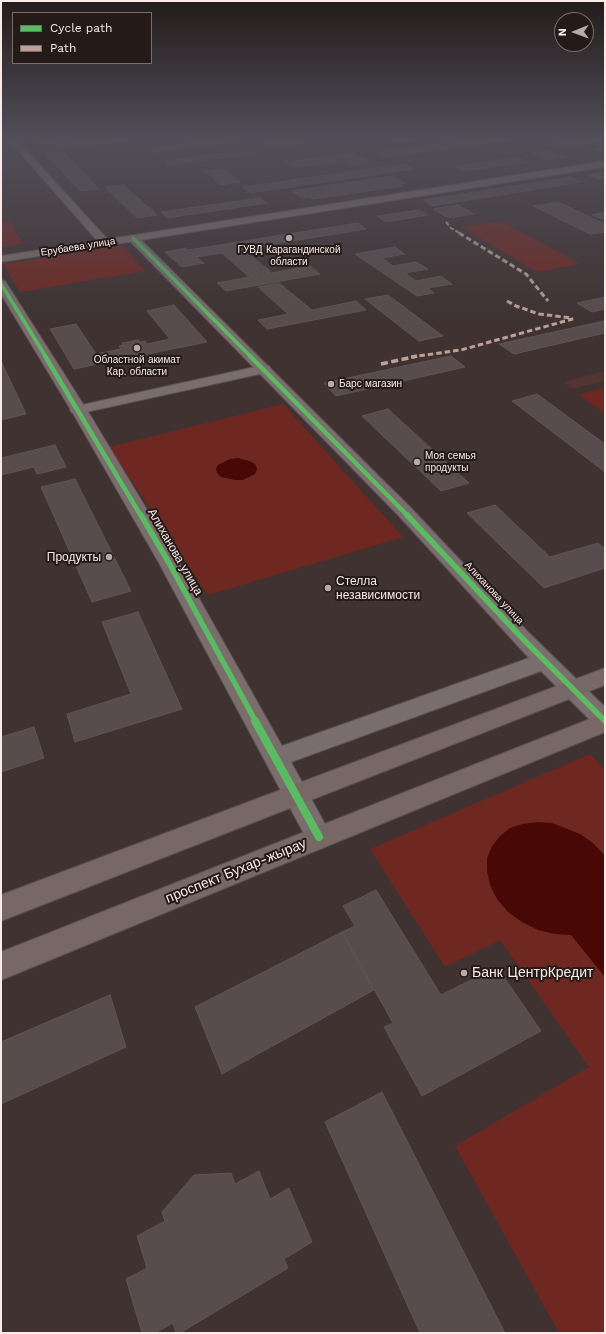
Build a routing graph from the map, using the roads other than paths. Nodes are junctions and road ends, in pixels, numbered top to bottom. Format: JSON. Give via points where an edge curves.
{"nodes":[{"id":1,"x":68,"y":201,"type":"edge"},
{"id":2,"x":367,"y":201,"type":"edge"},
{"id":3,"x":133,"y":238,"type":"junction"},
{"id":4,"x":105,"y":243,"type":"junction"},
{"id":5,"x":1,"y":258,"type":"edge"},
{"id":6,"x":1,"y":284,"type":"edge"},
{"id":7,"x":264,"y":369,"type":"junction"},
{"id":8,"x":77,"y":410,"type":"junction"},
{"id":9,"x":546,"y":661,"type":"junction"},
{"id":10,"x":605,"y":676,"type":"edge"},
{"id":11,"x":572,"y":688,"type":"junction"},
{"id":12,"x":605,"y":722,"type":"edge"},
{"id":13,"x":276,"y":758,"type":"junction"},
{"id":14,"x":296,"y":795,"type":"junction"},
{"id":15,"x":319,"y":837,"type":"junction"},
{"id":16,"x":1,"y":908,"type":"edge"},
{"id":17,"x":1,"y":966,"type":"edge"}],
"edges":[{"from":1,"to":4,"type":"street"},
{"from":2,"to":3,"type":"main road","name":"Ерубаева улица"},
{"from":3,"to":4,"type":"main road","name":"Ерубаева улица"},
{"from":3,"to":7,"type":"street","name":"Алиханова улица"},
{"from":4,"to":5,"type":"main road","name":"Ерубаева улица"},
{"from":6,"to":8,"type":"street","name":"Алиханова улица"},
{"from":7,"to":8,"type":"street"},
{"from":7,"to":9,"type":"street","name":"Алиханова улица","via":[[404,511]]},
{"from":8,"to":13,"type":"street","name":"Алиханова улица","via":[[169,563]]},
{"from":9,"to":11,"type":"street","name":"Алиханова улица"},
{"from":9,"to":13,"type":"street"},
{"from":10,"to":11,"type":"main road"},
{"from":11,"to":12,"type":"street","name":"Алиханова улица"},
{"from":11,"to":14,"type":"main road"},
{"from":12,"to":15,"type":"main road","name":"проспект Бухар-жырау"},
{"from":13,"to":14,"type":"street","name":"Алиханова улица"},
{"from":14,"to":15,"type":"street","name":"Алиханова улица"},
{"from":14,"to":16,"type":"main road"},
{"from":15,"to":17,"type":"main road","name":"проспект Бухар-жырау"}]}
